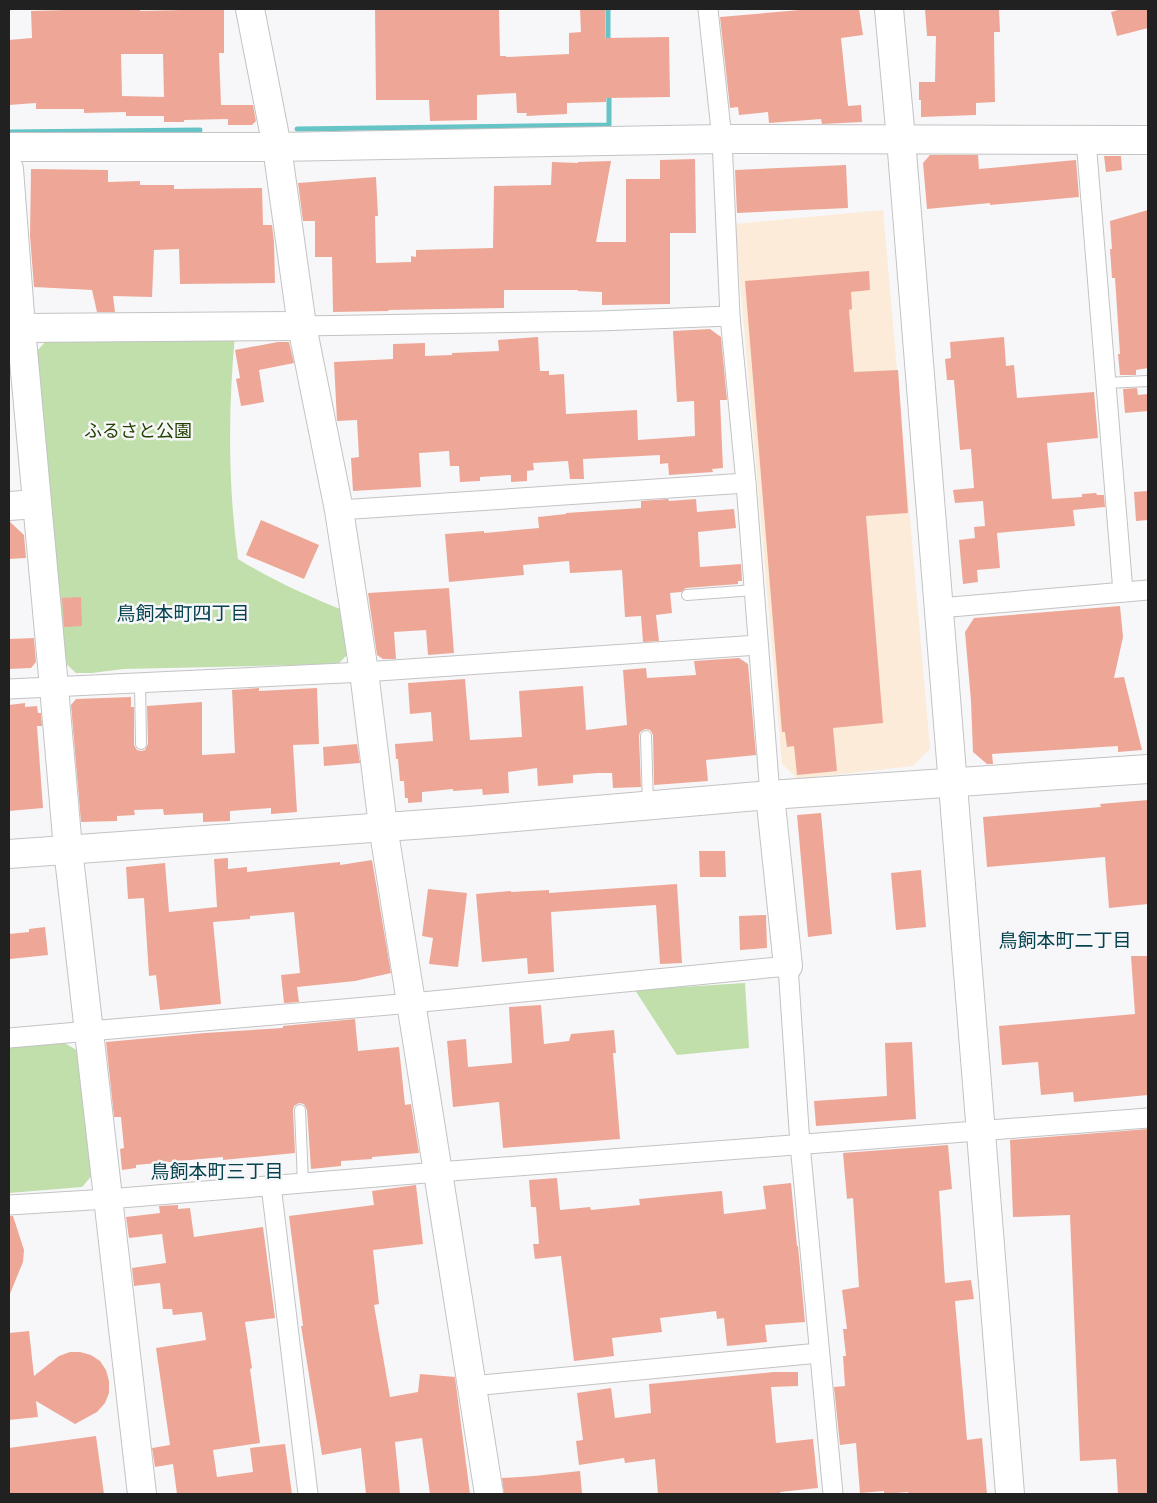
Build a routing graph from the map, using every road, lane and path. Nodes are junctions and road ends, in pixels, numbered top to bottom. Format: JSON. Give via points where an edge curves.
{"nodes":[{"id":1,"x":250,"y":9,"type":"edge"},
{"id":2,"x":708,"y":9,"type":"edge"},
{"id":3,"x":889,"y":9,"type":"edge"},
{"id":4,"x":722,"y":139,"type":"junction"},
{"id":5,"x":902,"y":139,"type":"junction"},
{"id":6,"x":1086,"y":140,"type":"junction"},
{"id":7,"x":1148,"y":140,"type":"edge"},
{"id":8,"x":9,"y":147,"type":"edge"},
{"id":9,"x":277,"y":147,"type":"junction"},
{"id":10,"x":9,"y":169,"type":"edge"},
{"id":11,"x":12,"y":269,"type":"edge"},
{"id":12,"x":730,"y":316,"type":"junction"},
{"id":13,"x":302,"y":326,"type":"junction"},
{"id":14,"x":17,"y":330,"type":"edge"},
{"id":15,"x":1148,"y":381,"type":"edge"},
{"id":16,"x":1106,"y":383,"type":"junction"},
{"id":17,"x":746,"y":483,"type":"junction"},
{"id":18,"x":37,"y":504,"type":"junction"},
{"id":19,"x":9,"y":506,"type":"edge"},
{"id":20,"x":339,"y":510,"type":"junction"},
{"id":21,"x":754,"y":590,"type":"junction"},
{"id":22,"x":1148,"y":590,"type":"edge"},
{"id":23,"x":1122,"y":592,"type":"junction"},
{"id":24,"x":687,"y":595,"type":"dead end"},
{"id":25,"x":939,"y":608,"type":"junction"},
{"id":26,"x":758,"y":645,"type":"junction"},
{"id":27,"x":364,"y":672,"type":"junction"},
{"id":28,"x":140,"y":683,"type":"junction"},
{"id":29,"x":54,"y":687,"type":"junction"},
{"id":30,"x":9,"y":688,"type":"edge"},
{"id":31,"x":646,"y":736,"type":"dead end"},
{"id":32,"x":141,"y":744,"type":"dead end"},
{"id":33,"x":1148,"y":769,"type":"edge"},
{"id":34,"x":953,"y":782,"type":"junction"},
{"id":35,"x":770,"y":795,"type":"junction"},
{"id":36,"x":648,"y":806,"type":"junction"},
{"id":37,"x":383,"y":826,"type":"junction"},
{"id":38,"x":68,"y":849,"type":"junction"},
{"id":39,"x":9,"y":854,"type":"edge"},
{"id":40,"x":788,"y":966,"type":"junction"},
{"id":41,"x":412,"y":1003,"type":"junction"},
{"id":42,"x":89,"y":1032,"type":"junction"},
{"id":43,"x":9,"y":1038,"type":"edge"},
{"id":44,"x":300,"y":1110,"type":"dead end"},
{"id":45,"x":1148,"y":1118,"type":"edge"},
{"id":46,"x":981,"y":1130,"type":"junction"},
{"id":47,"x":800,"y":1144,"type":"junction"},
{"id":48,"x":438,"y":1172,"type":"junction"},
{"id":49,"x":303,"y":1183,"type":"junction"},
{"id":50,"x":271,"y":1185,"type":"junction"},
{"id":51,"x":108,"y":1199,"type":"junction"},
{"id":52,"x":9,"y":1205,"type":"edge"},
{"id":53,"x":819,"y":1353,"type":"junction"},
{"id":54,"x":472,"y":1386,"type":"junction"},
{"id":55,"x":142,"y":1494,"type":"edge"},
{"id":56,"x":308,"y":1494,"type":"edge"},
{"id":57,"x":489,"y":1494,"type":"edge"},
{"id":58,"x":833,"y":1494,"type":"edge"},
{"id":59,"x":1010,"y":1494,"type":"edge"}],
"edges":[{"from":1,"to":9,"type":"street"},
{"from":2,"to":4,"type":"street"},
{"from":3,"to":5,"type":"street"},
{"from":4,"to":5,"type":"street"},
{"from":4,"to":9,"type":"street"},
{"from":4,"to":12,"type":"street"},
{"from":5,"to":6,"type":"street"},
{"from":5,"to":25,"type":"street"},
{"from":6,"to":7,"type":"street"},
{"from":6,"to":16,"type":"street"},
{"from":8,"to":9,"type":"street"},
{"from":9,"to":13,"type":"street"},
{"from":10,"to":11,"type":"street"},
{"from":11,"to":14,"type":"street"},
{"from":12,"to":13,"type":"street"},
{"from":12,"to":17,"type":"street"},
{"from":13,"to":14,"type":"street"},
{"from":13,"to":20,"type":"street"},
{"from":14,"to":18,"type":"street"},
{"from":15,"to":16,"type":"lane"},
{"from":16,"to":23,"type":"street"},
{"from":17,"to":20,"type":"street"},
{"from":17,"to":21,"type":"street"},
{"from":18,"to":19,"type":"street"},
{"from":18,"to":29,"type":"street"},
{"from":20,"to":27,"type":"street"},
{"from":21,"to":24,"type":"lane"},
{"from":21,"to":26,"type":"street"},
{"from":22,"to":23,"type":"street"},
{"from":23,"to":25,"type":"street"},
{"from":25,"to":34,"type":"street"},
{"from":26,"to":27,"type":"street"},
{"from":26,"to":35,"type":"street"},
{"from":27,"to":28,"type":"street"},
{"from":27,"to":37,"type":"street"},
{"from":28,"to":29,"type":"street"},
{"from":28,"to":32,"type":"lane"},
{"from":29,"to":30,"type":"street"},
{"from":29,"to":38,"type":"street"},
{"from":31,"to":36,"type":"lane"},
{"from":33,"to":34,"type":"street"},
{"from":34,"to":35,"type":"street"},
{"from":34,"to":46,"type":"street"},
{"from":35,"to":36,"type":"street"},
{"from":35,"to":40,"type":"street"},
{"from":36,"to":37,"type":"street"},
{"from":37,"to":38,"type":"street"},
{"from":37,"to":41,"type":"street"},
{"from":38,"to":39,"type":"street"},
{"from":38,"to":42,"type":"street"},
{"from":40,"to":41,"type":"street"},
{"from":40,"to":47,"type":"street"},
{"from":41,"to":42,"type":"street"},
{"from":41,"to":48,"type":"street"},
{"from":42,"to":43,"type":"street"},
{"from":42,"to":51,"type":"street"},
{"from":44,"to":49,"type":"lane"},
{"from":45,"to":46,"type":"street"},
{"from":46,"to":47,"type":"street"},
{"from":46,"to":59,"type":"street"},
{"from":47,"to":48,"type":"street"},
{"from":47,"to":53,"type":"street"},
{"from":48,"to":49,"type":"street"},
{"from":48,"to":54,"type":"street"},
{"from":49,"to":50,"type":"street"},
{"from":50,"to":51,"type":"street"},
{"from":50,"to":56,"type":"street"},
{"from":51,"to":52,"type":"street"},
{"from":51,"to":55,"type":"street"},
{"from":53,"to":54,"type":"street"},
{"from":53,"to":58,"type":"street"},
{"from":54,"to":57,"type":"street"}]}
